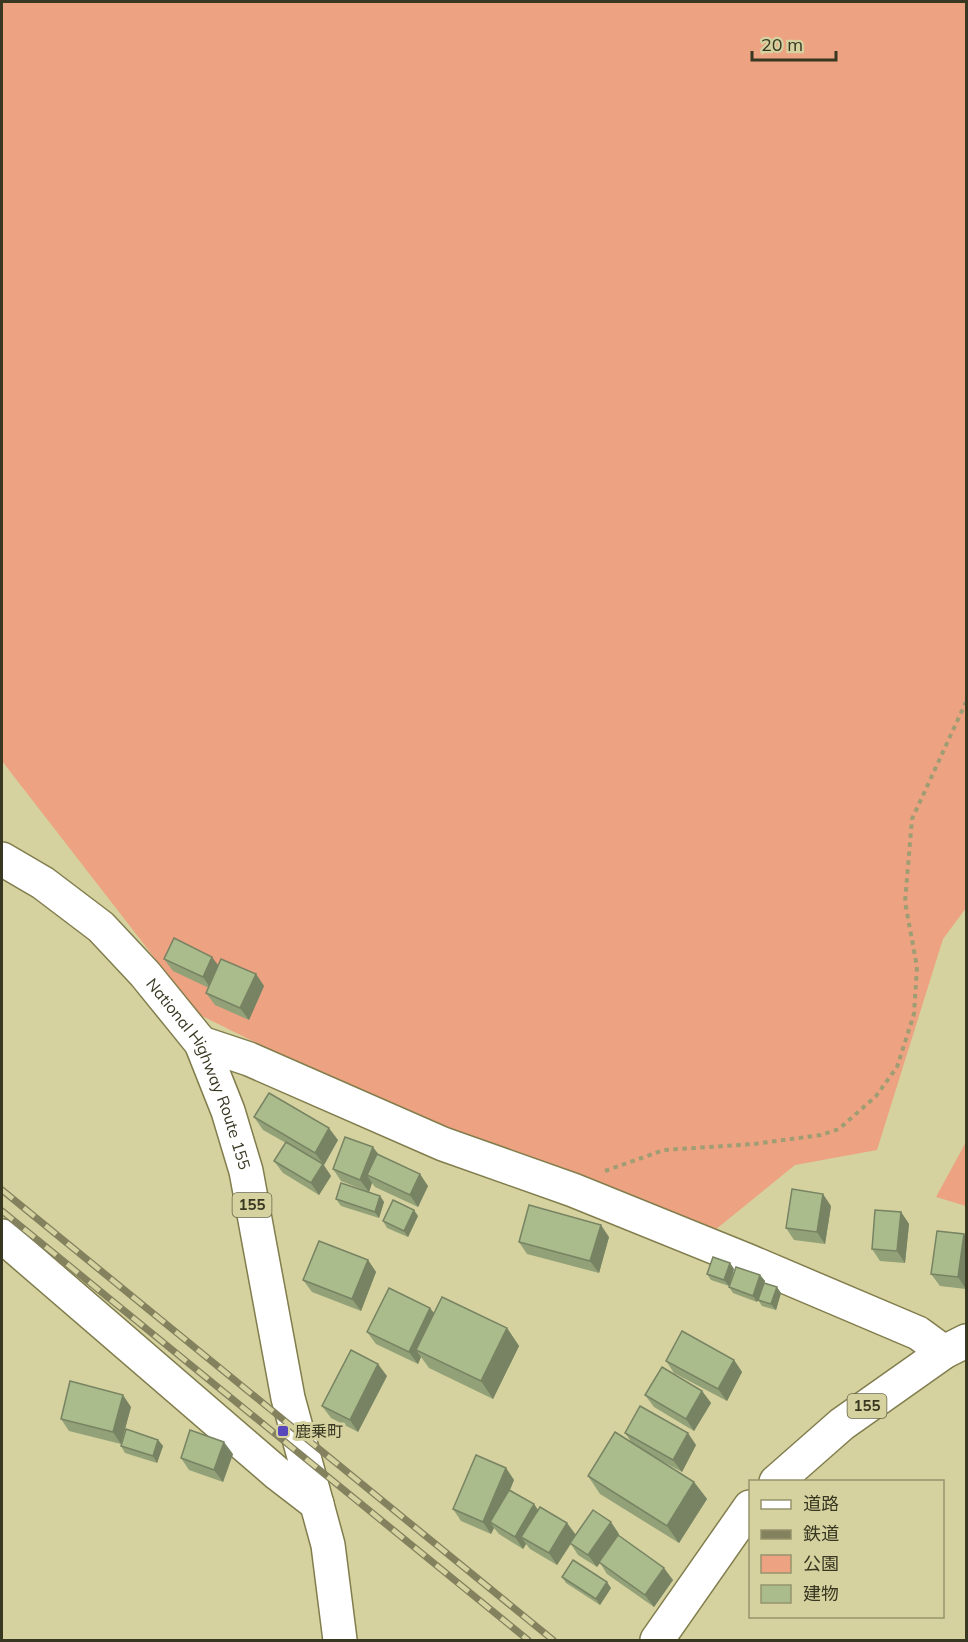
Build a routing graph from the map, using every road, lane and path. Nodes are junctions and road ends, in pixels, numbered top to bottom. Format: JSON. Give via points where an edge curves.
{"nodes":[{"id":1,"x":966,"y":702,"type":"edge"},
{"id":2,"x":2,"y":859,"type":"edge"},
{"id":3,"x":201,"y":1043,"type":"junction"},
{"id":4,"x":573,"y":1190,"type":"junction"},
{"id":5,"x":2,"y":1236,"type":"edge"},
{"id":6,"x":955,"y":1346,"type":"edge"},
{"id":7,"x":778,"y":1480,"type":"edge"},
{"id":8,"x":316,"y":1504,"type":"junction"},
{"id":9,"x":749,"y":1508,"type":"edge"},
{"id":10,"x":340,"y":1641,"type":"edge"},
{"id":11,"x":657,"y":1641,"type":"edge"}],
"edges":[{"from":1,"to":4,"type":"path","via":[[912,819],[905,903],[917,967],[914,1014],[897,1067],[876,1096],[839,1129],[820,1135],[664,1150],[612,1166]]},
{"from":2,"to":3,"type":"main road","name":"National Highway Route 155","number":"155","via":[[43,883],[101,927],[146,974]]},
{"from":3,"to":4,"type":"main road","via":[[249,1059],[443,1144]]},
{"from":3,"to":8,"type":"main road","name":"National Highway Route 155","number":"155","via":[[246,1171],[288,1398]]},
{"from":4,"to":6,"type":"main road"},
{"from":5,"to":8,"type":"main road"},
{"from":6,"to":7,"type":"main road","number":"155","via":[[842,1424]]},
{"from":8,"to":10,"type":"main road","name":"National Highway Route 155","number":"155","via":[[328,1545]]},
{"from":9,"to":11,"type":"main road"}]}
